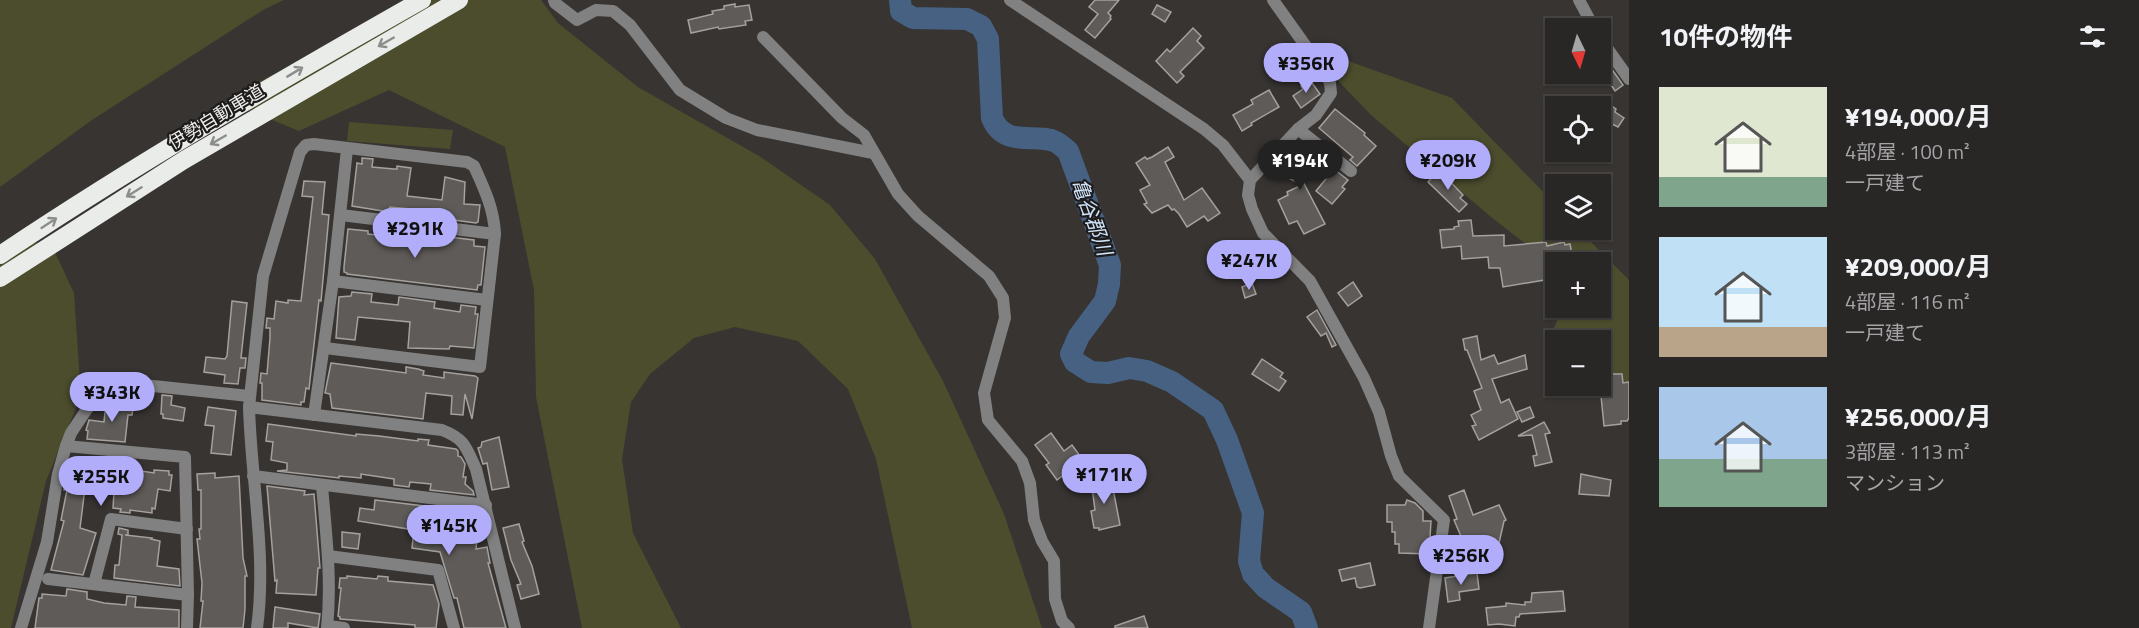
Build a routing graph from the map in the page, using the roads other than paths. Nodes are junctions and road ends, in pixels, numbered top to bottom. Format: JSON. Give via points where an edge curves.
{"nodes":[{"id":1,"x":422,"y":0,"type":"edge"},
{"id":2,"x":459,"y":0,"type":"edge"},
{"id":3,"x":1010,"y":0,"type":"edge"},
{"id":4,"x":1273,"y":0,"type":"edge"},
{"id":5,"x":1579,"y":0,"type":"edge"},
{"id":6,"x":555,"y":2,"type":"edge"},
{"id":7,"x":1589,"y":18,"type":"edge"},
{"id":8,"x":763,"y":37,"type":"dead end"},
{"id":9,"x":1611,"y":54,"type":"edge"},
{"id":10,"x":1629,"y":79,"type":"edge"},
{"id":11,"x":1298,"y":129,"type":"junction"},
{"id":12,"x":347,"y":149,"type":"junction"},
{"id":13,"x":179,"y":153,"type":"junction"},
{"id":14,"x":873,"y":153,"type":"junction"},
{"id":15,"x":1351,"y":171,"type":"dead end"},
{"id":16,"x":1250,"y":180,"type":"junction"},
{"id":17,"x":340,"y":215,"type":"junction"},
{"id":18,"x":495,"y":234,"type":"junction"},
{"id":19,"x":0,"y":255,"type":"edge"},
{"id":20,"x":0,"y":278,"type":"edge"},
{"id":21,"x":333,"y":281,"type":"junction"},
{"id":22,"x":487,"y":300,"type":"junction"},
{"id":23,"x":324,"y":348,"type":"junction"},
{"id":24,"x":249,"y":401,"type":"junction"},
{"id":25,"x":314,"y":415,"type":"junction"},
{"id":26,"x":66,"y":446,"type":"junction"},
{"id":27,"x":253,"y":476,"type":"junction"},
{"id":28,"x":322,"y":486,"type":"junction"},
{"id":29,"x":486,"y":505,"type":"junction"},
{"id":30,"x":187,"y":529,"type":"junction"},
{"id":31,"x":328,"y":556,"type":"junction"},
{"id":32,"x":48,"y":579,"type":"dead end"},
{"id":33,"x":94,"y":584,"type":"junction"},
{"id":34,"x":188,"y":595,"type":"junction"},
{"id":35,"x":328,"y":627,"type":"edge"},
{"id":36,"x":21,"y":628,"type":"edge"},
{"id":37,"x":187,"y":628,"type":"edge"},
{"id":38,"x":257,"y":628,"type":"edge"},
{"id":39,"x":344,"y":628,"type":"edge"},
{"id":40,"x":454,"y":628,"type":"edge"},
{"id":41,"x":515,"y":628,"type":"edge"},
{"id":42,"x":1068,"y":628,"type":"edge"},
{"id":43,"x":1429,"y":628,"type":"edge"}],
"edges":[{"from":13,"to":1,"type":"highway","name":"伊勢自動車道","one_way":true,"via":[[309,64]]},
{"from":2,"to":13,"type":"highway","name":"伊勢自動車道","one_way":true},
{"from":3,"to":16,"type":"street","via":[[1204,129],[1223,145]]},
{"from":4,"to":11,"type":"street","via":[[1330,83],[1331,93],[1316,115]]},
{"from":5,"to":7,"type":"street"},
{"from":6,"to":14,"type":"street","via":[[577,20],[596,10],[613,11],[630,25],[680,90],[726,118],[757,130]]},
{"from":8,"to":14,"type":"street","via":[[842,118],[864,135]]},
{"from":9,"to":10,"type":"street"},
{"from":11,"to":15,"type":"street"},
{"from":11,"to":16,"type":"street"},
{"from":12,"to":17,"type":"street"},
{"from":12,"to":18,"type":"street","via":[[474,166],[491,205]]},
{"from":12,"to":24,"type":"street","via":[[314,144],[306,145],[300,152],[263,276]]},
{"from":19,"to":13,"type":"highway","name":"伊勢自動車道","one_way":true,"via":[[53,219]]},
{"from":13,"to":20,"type":"highway","name":"伊勢自動車道","one_way":true},
{"from":14,"to":42,"type":"street","via":[[898,194],[989,276],[1003,298],[1005,318],[984,393],[988,420],[1022,461],[1030,483],[1034,520],[1053,561],[1055,599]]},
{"from":16,"to":43,"type":"street","via":[[1248,195],[1263,233],[1310,281],[1364,378],[1399,476],[1444,520]]},
{"from":17,"to":18,"type":"street"},
{"from":17,"to":21,"type":"street"},
{"from":18,"to":22,"type":"street"},
{"from":21,"to":22,"type":"street"},
{"from":21,"to":23,"type":"street"},
{"from":22,"to":23,"type":"street","via":[[480,367]]},
{"from":23,"to":25,"type":"street"},
{"from":24,"to":25,"type":"street"},
{"from":24,"to":26,"type":"street","via":[[150,384],[117,387],[101,393],[87,409]]},
{"from":24,"to":27,"type":"street"},
{"from":25,"to":29,"type":"street","via":[[456,435],[466,446],[476,469]]},
{"from":26,"to":30,"type":"street","via":[[185,457]]},
{"from":26,"to":36,"type":"street","via":[[47,542]]},
{"from":27,"to":28,"type":"street"},
{"from":27,"to":38,"type":"street","via":[[260,564]]},
{"from":28,"to":29,"type":"street"},
{"from":28,"to":31,"type":"street"},
{"from":29,"to":41,"type":"street"},
{"from":30,"to":33,"type":"street","via":[[111,519]]},
{"from":30,"to":34,"type":"street"},
{"from":31,"to":35,"type":"street"},
{"from":31,"to":40,"type":"street","via":[[438,570]]},
{"from":32,"to":33,"type":"street"},
{"from":33,"to":34,"type":"street"},
{"from":34,"to":37,"type":"street"},
{"from":35,"to":39,"type":"street"}]}
